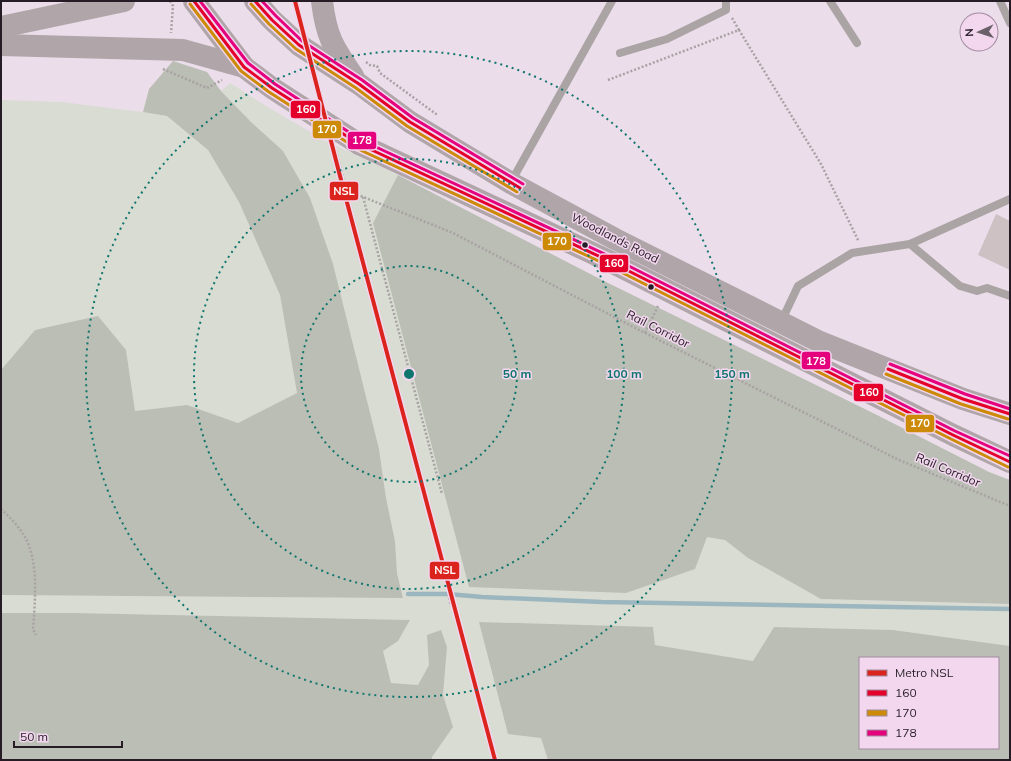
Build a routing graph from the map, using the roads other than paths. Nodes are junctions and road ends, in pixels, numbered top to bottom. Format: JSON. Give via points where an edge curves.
{"nodes":[{"id":1,"x":124,"y":1,"type":"edge"},
{"id":2,"x":194,"y":1,"type":"edge"},
{"id":3,"x":255,"y":1,"type":"edge"},
{"id":4,"x":322,"y":1,"type":"edge"},
{"id":5,"x":612,"y":1,"type":"edge"},
{"id":6,"x":726,"y":1,"type":"edge"},
{"id":7,"x":830,"y":1,"type":"edge"},
{"id":8,"x":1000,"y":1,"type":"edge"},
{"id":9,"x":1010,"y":23,"type":"edge"},
{"id":10,"x":1,"y":27,"type":"edge"},
{"id":11,"x":857,"y":43,"type":"dead end"},
{"id":12,"x":1,"y":45,"type":"edge"},
{"id":13,"x":620,"y":53,"type":"dead end"},
{"id":14,"x":244,"y":66,"type":"junction"},
{"id":15,"x":358,"y":84,"type":"junction"},
{"id":16,"x":511,"y":183,"type":"junction"},
{"id":17,"x":1010,"y":199,"type":"edge"},
{"id":18,"x":910,"y":244,"type":"junction"},
{"id":19,"x":1010,"y":296,"type":"edge"},
{"id":20,"x":781,"y":322,"type":"junction"},
{"id":21,"x":1010,"y":414,"type":"edge"},
{"id":22,"x":1010,"y":462,"type":"edge"}],
"edges":[{"from":1,"to":10,"type":"main road"},
{"from":2,"to":14,"type":"main road","name":"Woodlands Road"},
{"from":3,"to":15,"type":"main road","name":"Woodlands Road","via":[[299,45]]},
{"from":4,"to":15,"type":"main road","via":[[328,34],[335,50]]},
{"from":5,"to":16,"type":"lane"},
{"from":6,"to":13,"type":"lane","via":[[726,10],[667,39]]},
{"from":7,"to":11,"type":"lane"},
{"from":8,"to":9,"type":"lane"},
{"from":12,"to":14,"type":"main road","via":[[183,50]]},
{"from":14,"to":22,"type":"main road","name":"Woodlands Road","via":[[272,88],[359,144],[607,260]]},
{"from":15,"to":16,"type":"main road","name":"Woodlands Road","via":[[410,122]]},
{"from":16,"to":20,"type":"main road","name":"Woodlands Road","via":[[615,239]]},
{"from":17,"to":18,"type":"lane"},
{"from":18,"to":19,"type":"lane","via":[[960,286],[977,291],[987,288]]},
{"from":18,"to":20,"type":"lane","via":[[852,253],[798,286]]},
{"from":20,"to":21,"type":"main road","name":"Woodlands Road","via":[[820,342],[963,399]]}]}
